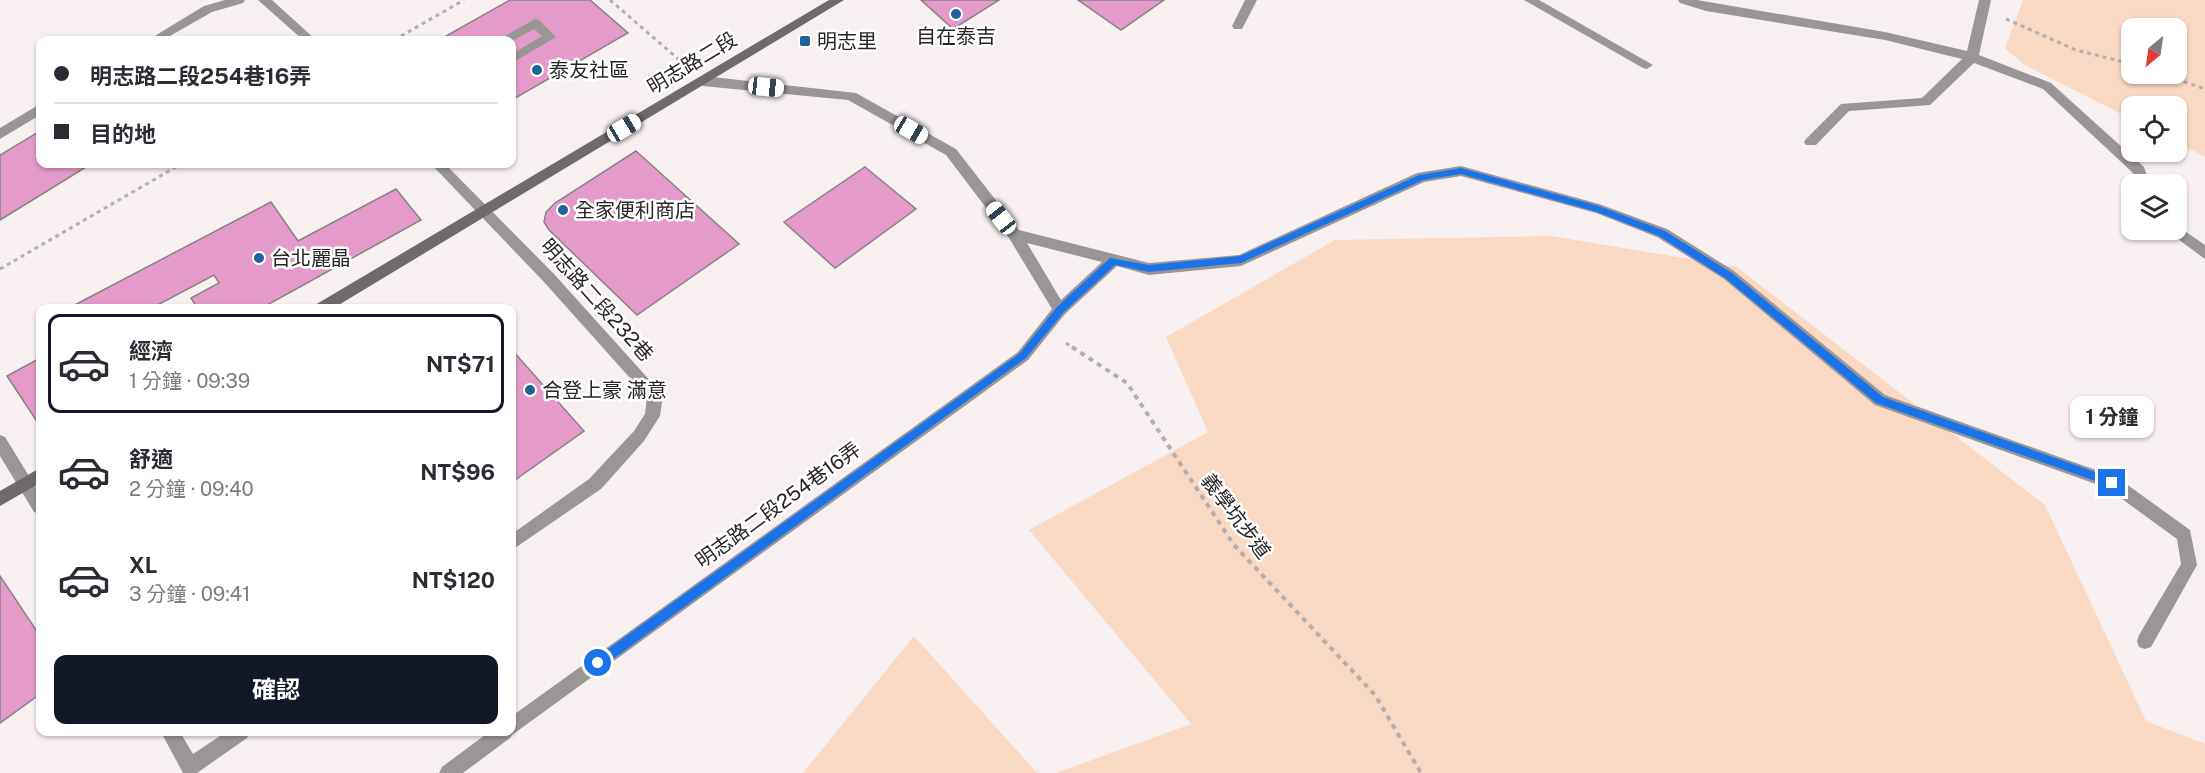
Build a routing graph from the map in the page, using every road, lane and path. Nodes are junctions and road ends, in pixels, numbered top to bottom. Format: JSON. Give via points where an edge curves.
{"nodes":[{"id":1,"x":239,"y":0,"type":"edge"},
{"id":2,"x":264,"y":0,"type":"edge"},
{"id":3,"x":464,"y":0,"type":"edge"},
{"id":4,"x":610,"y":0,"type":"edge"},
{"id":5,"x":838,"y":0,"type":"edge"},
{"id":6,"x":1251,"y":0,"type":"edge"},
{"id":7,"x":1530,"y":0,"type":"edge"},
{"id":8,"x":1684,"y":0,"type":"edge"},
{"id":9,"x":1985,"y":0,"type":"edge"},
{"id":10,"x":2001,"y":11,"type":"dead end"},
{"id":11,"x":1238,"y":26,"type":"dead end"},
{"id":12,"x":161,"y":36,"type":"edge"},
{"id":13,"x":305,"y":36,"type":"edge"},
{"id":14,"x":401,"y":36,"type":"edge"},
{"id":15,"x":511,"y":36,"type":"edge"},
{"id":16,"x":516,"y":57,"type":"edge"},
{"id":17,"x":1972,"y":57,"type":"junction"},
{"id":18,"x":2121,"y":61,"type":"edge"},
{"id":19,"x":1647,"y":65,"type":"dead end"},
{"id":20,"x":703,"y":81,"type":"junction"},
{"id":21,"x":2187,"y":83,"type":"edge"},
{"id":22,"x":2205,"y":89,"type":"edge"},
{"id":23,"x":36,"y":112,"type":"edge"},
{"id":24,"x":0,"y":134,"type":"edge"},
{"id":25,"x":1811,"y":142,"type":"dead end"},
{"id":26,"x":175,"y":168,"type":"edge"},
{"id":27,"x":441,"y":168,"type":"edge"},
{"id":28,"x":2140,"y":174,"type":"edge"},
{"id":29,"x":486,"y":211,"type":"junction"},
{"id":30,"x":1014,"y":234,"type":"junction"},
{"id":31,"x":2187,"y":239,"type":"edge"},
{"id":32,"x":2205,"y":253,"type":"edge"},
{"id":33,"x":1113,"y":261,"type":"junction"},
{"id":34,"x":0,"y":269,"type":"edge"},
{"id":35,"x":328,"y":304,"type":"edge"},
{"id":36,"x":1060,"y":310,"type":"junction"},
{"id":37,"x":0,"y":442,"type":"edge"},
{"id":38,"x":34,"y":479,"type":"edge"},
{"id":39,"x":0,"y":499,"type":"edge"},
{"id":40,"x":516,"y":540,"type":"edge"},
{"id":41,"x":2145,"y":641,"type":"dead end"},
{"id":42,"x":516,"y":723,"type":"edge"},
{"id":43,"x":172,"y":736,"type":"edge"},
{"id":44,"x":235,"y":736,"type":"edge"},
{"id":45,"x":499,"y":736,"type":"edge"},
{"id":46,"x":186,"y":770,"type":"edge"},
{"id":47,"x":448,"y":773,"type":"edge"},
{"id":48,"x":1422,"y":773,"type":"edge"}],
"edges":[{"from":1,"to":12,"type":"street","via":[[208,9]]},
{"from":2,"to":13,"type":"street"},
{"from":3,"to":14,"type":"path"},
{"from":4,"to":20,"type":"path"},
{"from":5,"to":20,"type":"main road","name":"明志路二段"},
{"from":6,"to":11,"type":"street"},
{"from":7,"to":19,"type":"street"},
{"from":8,"to":17,"type":"street","via":[[1706,7],[1885,36]]},
{"from":9,"to":17,"type":"street"},
{"from":10,"to":18,"type":"path","via":[[2005,19],[2076,50]]},
{"from":15,"to":16,"type":"street","via":[[535,23],[550,37]]},
{"from":17,"to":25,"type":"street","via":[[1925,102],[1846,107]]},
{"from":17,"to":28,"type":"street","via":[[2047,86]]},
{"from":20,"to":29,"type":"main road","name":"明志路二段"},
{"from":20,"to":30,"type":"street","via":[[851,96],[951,152]]},
{"from":21,"to":22,"type":"path"},
{"from":23,"to":24,"type":"street"},
{"from":26,"to":34,"type":"path"},
{"from":27,"to":29,"type":"street"},
{"from":29,"to":35,"type":"main road","name":"明志路二段"},
{"from":29,"to":40,"type":"street","name":"明志路二段232巷","via":[[655,395],[652,416],[639,436],[595,484]]},
{"from":30,"to":33,"type":"street"},
{"from":30,"to":36,"type":"street"},
{"from":31,"to":32,"type":"street"},
{"from":33,"to":36,"type":"street","name":"明志路二段254巷16弄"},
{"from":33,"to":41,"type":"street","via":[[1149,269],[1241,260],[1422,177],[1461,171],[1599,209],[1662,233],[1729,276],[1880,400],[2112,483],[2162,517],[2184,535],[2189,566]]},
{"from":36,"to":42,"type":"street","name":"明志路二段254巷16弄","via":[[1023,356]]},
{"from":36,"to":48,"type":"path","name":"義學坑步道","via":[[1061,340],[1127,383],[1234,545],[1375,695]]},
{"from":37,"to":38,"type":"street"},
{"from":38,"to":39,"type":"main road"},
{"from":43,"to":46,"type":"street"},
{"from":44,"to":46,"type":"street"},
{"from":45,"to":47,"type":"street"}]}
